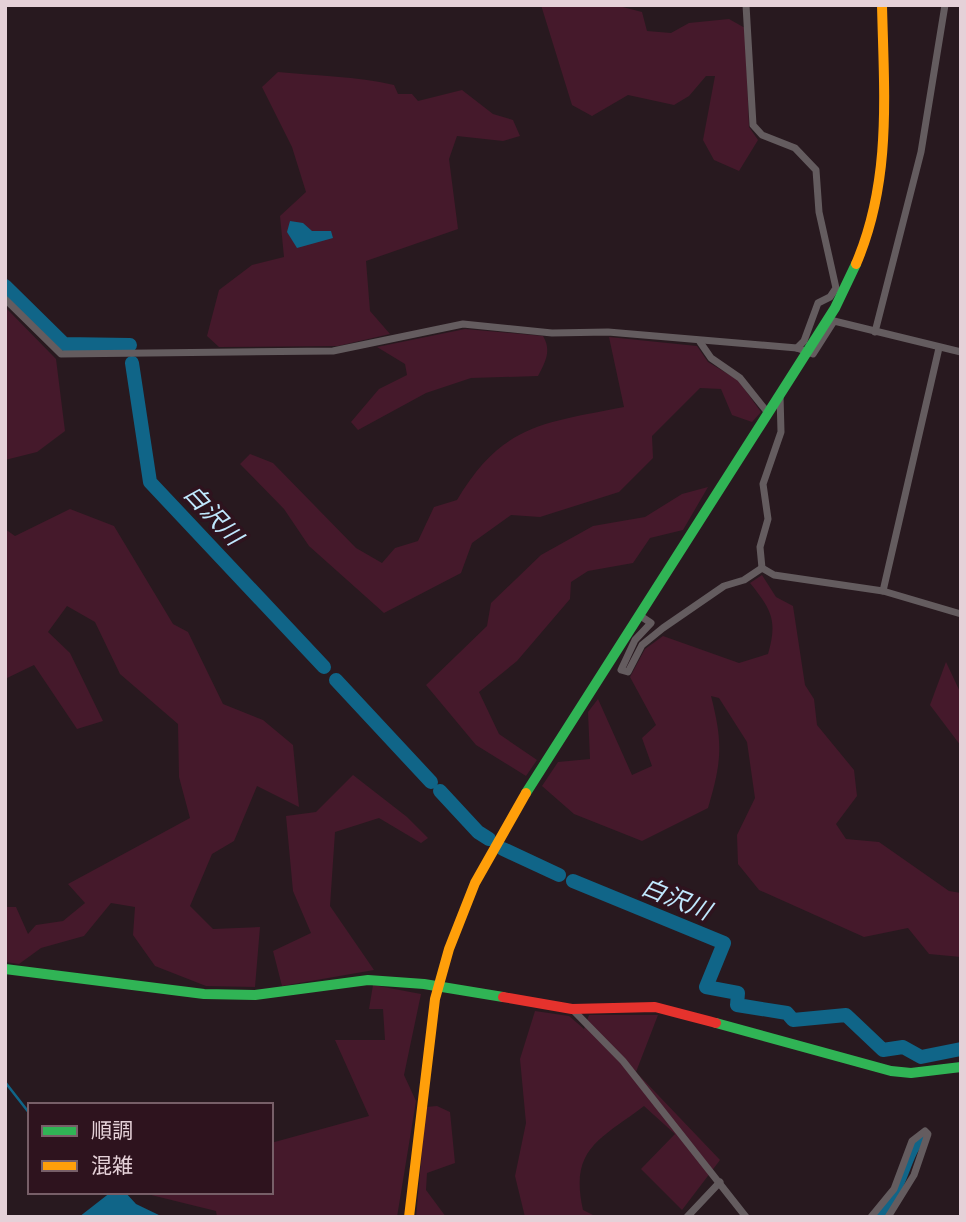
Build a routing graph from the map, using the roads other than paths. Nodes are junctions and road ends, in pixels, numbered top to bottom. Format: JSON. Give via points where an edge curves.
{"nodes":[{"id":1,"x":746,"y":5,"type":"edge"},
{"id":2,"x":882,"y":5,"type":"edge"},
{"id":3,"x":945,"y":5,"type":"edge"},
{"id":4,"x":5,"y":299,"type":"edge"},
{"id":5,"x":875,"y":331,"type":"junction"},
{"id":6,"x":700,"y":342,"type":"junction"},
{"id":7,"x":939,"y":348,"type":"junction"},
{"id":8,"x":802,"y":350,"type":"junction"},
{"id":9,"x":961,"y":352,"type":"edge"},
{"id":10,"x":780,"y":394,"type":"junction"},
{"id":11,"x":768,"y":413,"type":"junction"},
{"id":12,"x":762,"y":568,"type":"junction"},
{"id":13,"x":883,"y":591,"type":"junction"},
{"id":14,"x":961,"y":614,"type":"edge"},
{"id":15,"x":639,"y":615,"type":"junction"},
{"id":16,"x":5,"y":969,"type":"edge"},
{"id":17,"x":438,"y":987,"type":"junction"},
{"id":18,"x":572,"y":1009,"type":"junction"},
{"id":19,"x":961,"y":1067,"type":"edge"},
{"id":20,"x":720,"y":1182,"type":"junction"},
{"id":21,"x":409,"y":1217,"type":"edge"},
{"id":22,"x":687,"y":1217,"type":"edge"},
{"id":23,"x":746,"y":1217,"type":"edge"},
{"id":24,"x":872,"y":1217,"type":"edge"},
{"id":25,"x":888,"y":1217,"type":"edge"}],
"edges":[{"from":1,"to":8,"type":"street","via":[[753,125],[762,135],[795,148],[817,170],[819,212],[836,288],[818,303]]},
{"from":2,"to":8,"type":"street","via":[[879,192],[860,259],[835,308]]},
{"from":3,"to":5,"type":"street","via":[[921,152]]},
{"from":4,"to":6,"type":"street","via":[[61,354],[333,351],[463,324]]},
{"from":5,"to":7,"type":"street"},
{"from":5,"to":8,"type":"street","via":[[834,321],[813,354]]},
{"from":6,"to":8,"type":"street"},
{"from":6,"to":11,"type":"street","via":[[711,358],[740,378]]},
{"from":7,"to":9,"type":"street"},
{"from":7,"to":13,"type":"street"},
{"from":8,"to":10,"type":"street"},
{"from":10,"to":11,"type":"street"},
{"from":10,"to":12,"type":"street","via":[[781,432],[763,484],[768,519],[760,547]]},
{"from":11,"to":15,"type":"street"},
{"from":12,"to":13,"type":"street","via":[[774,575]]},
{"from":12,"to":15,"type":"street","via":[[724,586],[663,628],[642,645],[628,672],[621,670],[635,640],[651,623]]},
{"from":13,"to":14,"type":"street"},
{"from":15,"to":17,"type":"street","via":[[489,854],[461,915]]},
{"from":16,"to":17,"type":"street","via":[[204,994],[255,995],[368,980]]},
{"from":17,"to":18,"type":"street"},
{"from":17,"to":21,"type":"street"},
{"from":18,"to":19,"type":"street","via":[[655,1007],[891,1071]]},
{"from":18,"to":20,"type":"street","via":[[623,1061]]},
{"from":20,"to":22,"type":"street"},
{"from":20,"to":23,"type":"street"},
{"from":24,"to":25,"type":"street","via":[[894,1189],[912,1141],[925,1131],[928,1134],[914,1175]]}]}
